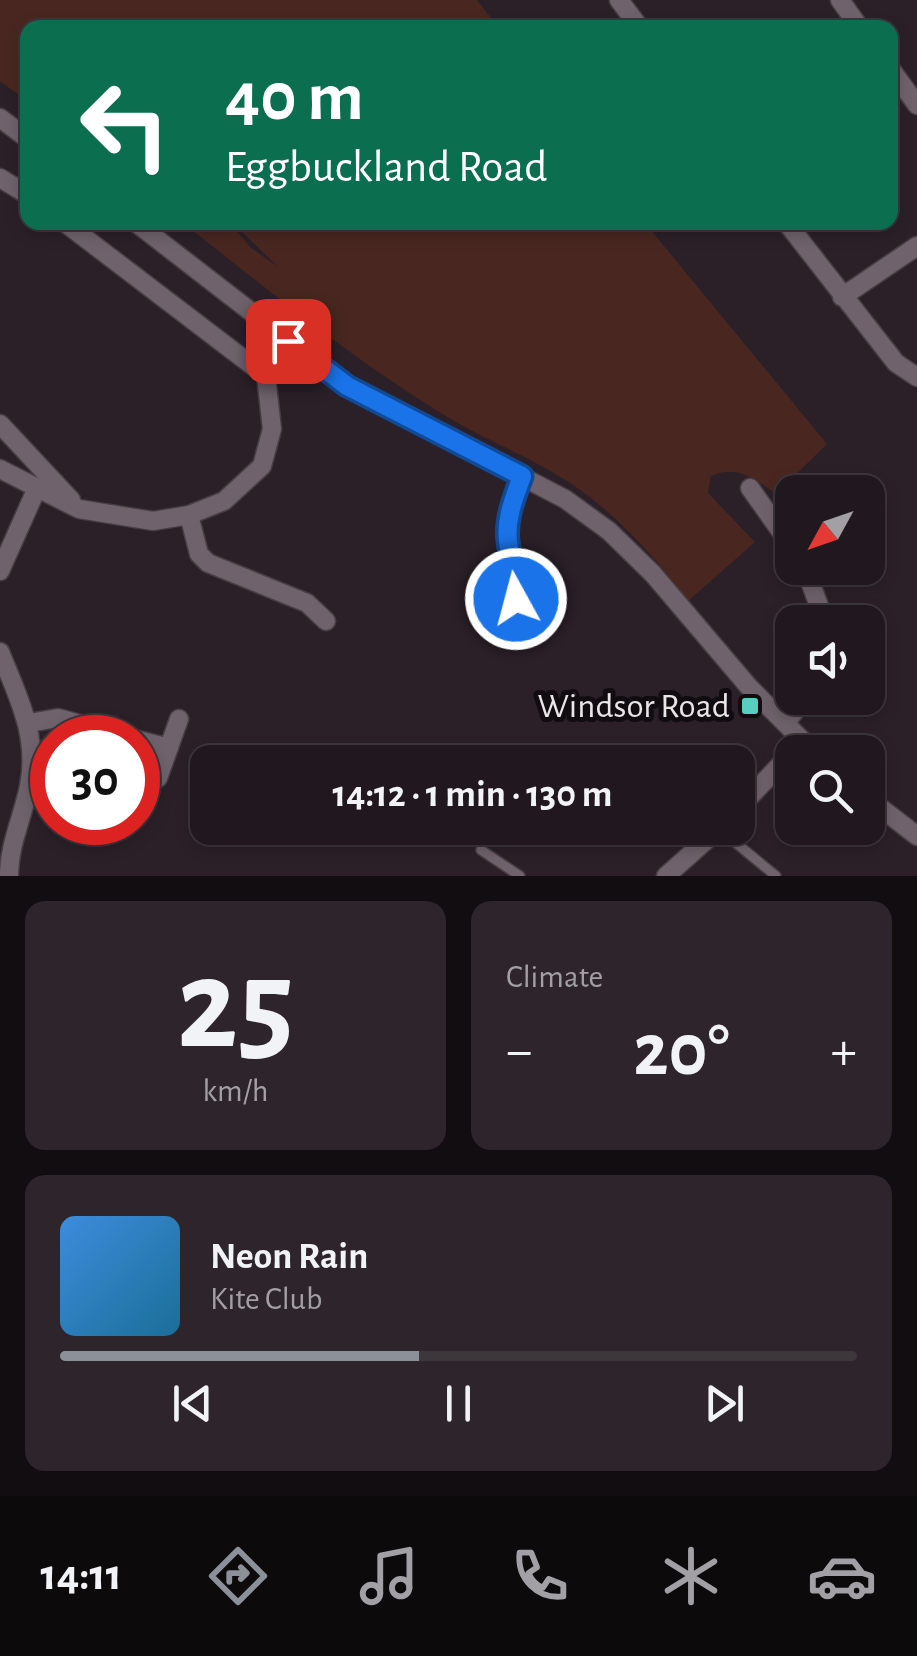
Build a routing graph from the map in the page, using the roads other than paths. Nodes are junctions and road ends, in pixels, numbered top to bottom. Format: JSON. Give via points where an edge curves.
{"nodes":[{"id":1,"x":898,"y":79,"type":"edge"},
{"id":2,"x":917,"y":105,"type":"edge"},
{"id":3,"x":74,"y":230,"type":"edge"},
{"id":4,"x":145,"y":230,"type":"edge"},
{"id":5,"x":792,"y":230,"type":"edge"},
{"id":6,"x":917,"y":246,"type":"edge"},
{"id":7,"x":842,"y":297,"type":"junction"},
{"id":8,"x":917,"y":377,"type":"edge"},
{"id":9,"x":0,"y":424,"type":"edge"},
{"id":10,"x":0,"y":469,"type":"edge"},
{"id":11,"x":522,"y":476,"type":"junction"},
{"id":12,"x":37,"y":488,"type":"junction"},
{"id":13,"x":750,"y":488,"type":"dead end"},
{"id":14,"x":79,"y":509,"type":"junction"},
{"id":15,"x":188,"y":515,"type":"junction"},
{"id":16,"x":775,"y":524,"type":"edge"},
{"id":17,"x":0,"y":571,"type":"edge"},
{"id":18,"x":326,"y":621,"type":"dead end"},
{"id":19,"x":544,"y":628,"type":"dead end"},
{"id":20,"x":0,"y":652,"type":"edge"},
{"id":21,"x":791,"y":715,"type":"edge"},
{"id":22,"x":179,"y":720,"type":"dead end"},
{"id":23,"x":30,"y":723,"type":"edge"},
{"id":24,"x":784,"y":723,"type":"junction"},
{"id":25,"x":796,"y":735,"type":"edge"},
{"id":26,"x":160,"y":746,"type":"edge"},
{"id":27,"x":169,"y":748,"type":"junction"},
{"id":28,"x":160,"y":773,"type":"edge"},
{"id":29,"x":775,"y":776,"type":"edge"},
{"id":30,"x":30,"y":782,"type":"edge"},
{"id":31,"x":755,"y":794,"type":"edge"},
{"id":32,"x":885,"y":811,"type":"edge"},
{"id":33,"x":917,"y":836,"type":"edge"},
{"id":34,"x":701,"y":845,"type":"edge"},
{"id":35,"x":740,"y":845,"type":"edge"},
{"id":36,"x":481,"y":850,"type":"dead end"},
{"id":37,"x":9,"y":876,"type":"edge"},
{"id":38,"x":520,"y":876,"type":"edge"},
{"id":39,"x":666,"y":876,"type":"edge"},
{"id":40,"x":776,"y":876,"type":"edge"}],
"edges":[{"from":1,"to":2,"type":"street"},
{"from":3,"to":15,"type":"street","via":[[266,376],[272,429],[262,466],[224,501]]},
{"from":4,"to":11,"type":"street","via":[[347,386]]},
{"from":5,"to":7,"type":"street"},
{"from":6,"to":7,"type":"street"},
{"from":7,"to":8,"type":"street","via":[[896,363]]},
{"from":9,"to":14,"type":"street"},
{"from":10,"to":12,"type":"street"},
{"from":11,"to":19,"type":"street","via":[[507,538],[518,585],[505,617]]},
{"from":11,"to":24,"type":"street","via":[[609,531]]},
{"from":12,"to":14,"type":"street"},
{"from":12,"to":17,"type":"street"},
{"from":13,"to":16,"type":"street"},
{"from":14,"to":15,"type":"street","via":[[153,522]]},
{"from":15,"to":18,"type":"street","via":[[208,563],[307,603]]},
{"from":20,"to":23,"type":"street"},
{"from":21,"to":24,"type":"street"},
{"from":22,"to":27,"type":"street"},
{"from":24,"to":25,"type":"street"},
{"from":26,"to":27,"type":"street"},
{"from":27,"to":28,"type":"street"},
{"from":29,"to":31,"type":"street"},
{"from":30,"to":37,"type":"street"},
{"from":32,"to":33,"type":"street"},
{"from":34,"to":39,"type":"street"},
{"from":35,"to":40,"type":"lane"},
{"from":36,"to":38,"type":"lane"}]}
